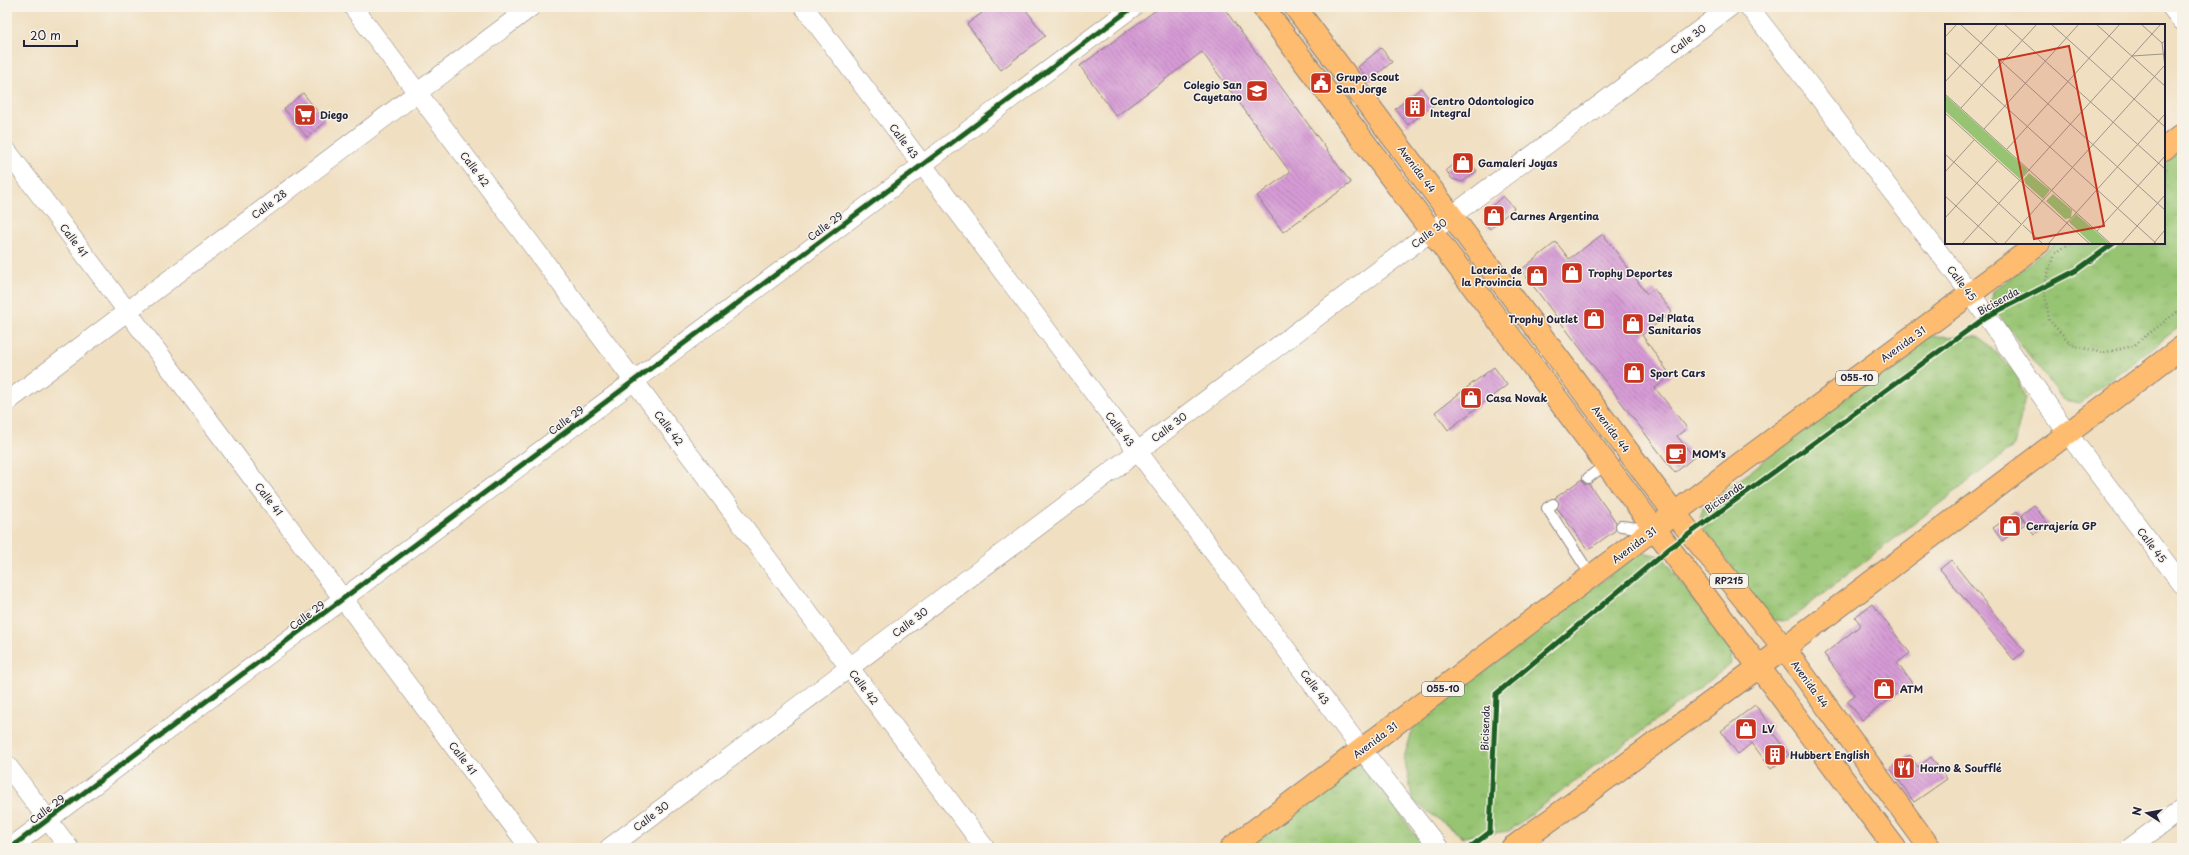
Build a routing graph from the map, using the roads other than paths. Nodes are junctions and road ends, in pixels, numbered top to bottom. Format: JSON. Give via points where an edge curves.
{"nodes":[{"id":1,"x":354,"y":7,"type":"edge"},
{"id":2,"x":531,"y":7,"type":"edge"},
{"id":3,"x":804,"y":7,"type":"edge"},
{"id":4,"x":1133,"y":7,"type":"edge"},
{"id":5,"x":1263,"y":7,"type":"edge"},
{"id":6,"x":1295,"y":7,"type":"edge"},
{"id":7,"x":1730,"y":7,"type":"edge"},
{"id":8,"x":1749,"y":7,"type":"edge"},
{"id":9,"x":2172,"y":7,"type":"edge"},
{"id":10,"x":2182,"y":21,"type":"edge"},
{"id":11,"x":418,"y":92,"type":"junction"},
{"id":12,"x":2182,"y":135,"type":"edge"},
{"id":13,"x":2165,"y":148,"type":"edge"},
{"id":14,"x":7,"y":151,"type":"edge"},
{"id":15,"x":922,"y":164,"type":"junction"},
{"id":16,"x":1452,"y":216,"type":"junction"},
{"id":17,"x":1431,"y":232,"type":"junction"},
{"id":18,"x":2038,"y":244,"type":"edge"},
{"id":19,"x":1971,"y":294,"type":"junction"},
{"id":20,"x":127,"y":311,"type":"junction"},
{"id":21,"x":2182,"y":347,"type":"edge"},
{"id":22,"x":634,"y":380,"type":"junction"},
{"id":23,"x":7,"y":402,"type":"edge"},
{"id":24,"x":2068,"y":434,"type":"junction"},
{"id":25,"x":1137,"y":451,"type":"junction"},
{"id":26,"x":1606,"y":464,"type":"junction"},
{"id":27,"x":1588,"y":478,"type":"dead end"},
{"id":28,"x":1553,"y":504,"type":"dead end"},
{"id":29,"x":1675,"y":514,"type":"junction"},
{"id":30,"x":1622,"y":526,"type":"dead end"},
{"id":31,"x":1655,"y":529,"type":"junction"},
{"id":32,"x":1592,"y":577,"type":"junction"},
{"id":33,"x":2182,"y":584,"type":"edge"},
{"id":34,"x":343,"y":598,"type":"junction"},
{"id":35,"x":1784,"y":648,"type":"junction"},
{"id":36,"x":1759,"y":667,"type":"junction"},
{"id":37,"x":850,"y":668,"type":"junction"},
{"id":38,"x":1362,"y":750,"type":"junction"},
{"id":39,"x":7,"y":765,"type":"edge"},
{"id":40,"x":2182,"y":809,"type":"edge"},
{"id":41,"x":48,"y":820,"type":"junction"},
{"id":42,"x":10,"y":848,"type":"edge"},
{"id":43,"x":69,"y":848,"type":"edge"},
{"id":44,"x":530,"y":848,"type":"edge"},
{"id":45,"x":609,"y":848,"type":"edge"},
{"id":46,"x":985,"y":848,"type":"edge"},
{"id":47,"x":1231,"y":848,"type":"edge"},
{"id":48,"x":1439,"y":848,"type":"edge"},
{"id":49,"x":1512,"y":848,"type":"edge"},
{"id":50,"x":1895,"y":848,"type":"edge"},
{"id":51,"x":1930,"y":848,"type":"edge"},
{"id":52,"x":2130,"y":848,"type":"edge"}],
"edges":[{"from":1,"to":11,"type":"street","name":"Calle 42"},
{"from":2,"to":11,"type":"street","name":"Calle 28"},
{"from":3,"to":15,"type":"street","name":"Calle 43"},
{"from":4,"to":15,"type":"street","name":"Calle 29"},
{"from":5,"to":17,"type":"main road"},
{"from":6,"to":16,"type":"main road","name":"Avenida 44"},
{"from":7,"to":16,"type":"street","name":"Calle 30"},
{"from":8,"to":19,"type":"street","name":"Calle 45"},
{"from":9,"to":10,"type":"street"},
{"from":11,"to":20,"type":"street","name":"Calle 28"},
{"from":11,"to":22,"type":"street","name":"Calle 42"},
{"from":12,"to":13,"type":"main road"},
{"from":14,"to":20,"type":"street","name":"Calle 41"},
{"from":15,"to":22,"type":"street","name":"Calle 29"},
{"from":15,"to":25,"type":"street","name":"Calle 43"},
{"from":16,"to":17,"type":"street","name":"Calle 30"},
{"from":16,"to":29,"type":"main road","name":"Avenida 44"},
{"from":17,"to":25,"type":"street","name":"Calle 30"},
{"from":17,"to":26,"type":"main road"},
{"from":18,"to":19,"type":"main road","name":"Avenida 31","number":"055-10"},
{"from":19,"to":24,"type":"street","name":"Calle 45"},
{"from":19,"to":29,"type":"main road","name":"Avenida 31","number":"055-10"},
{"from":20,"to":23,"type":"street","name":"Calle 28"},
{"from":20,"to":34,"type":"street","name":"Calle 41"},
{"from":21,"to":24,"type":"main road"},
{"from":22,"to":34,"type":"street","name":"Calle 29"},
{"from":22,"to":37,"type":"street","name":"Calle 42"},
{"from":24,"to":33,"type":"street","name":"Calle 45"},
{"from":24,"to":35,"type":"main road"},
{"from":25,"to":37,"type":"street","name":"Calle 30"},
{"from":25,"to":38,"type":"street","name":"Calle 43"},
{"from":26,"to":27,"type":"lane"},
{"from":26,"to":31,"type":"main road"},
{"from":28,"to":32,"type":"lane","via":[[1547,508],[1574,542]]},
{"from":29,"to":31,"type":"main road","name":"Avenida 31","number":"055-10"},
{"from":29,"to":35,"type":"main road","name":"Avenida 44","number":"RP215"},
{"from":30,"to":31,"type":"lane"},
{"from":31,"to":32,"type":"main road","name":"Avenida 31","number":"055-10"},
{"from":31,"to":36,"type":"main road","number":"RP215"},
{"from":32,"to":38,"type":"main road","name":"Avenida 31","number":"055-10"},
{"from":34,"to":41,"type":"street","name":"Calle 29"},
{"from":34,"to":44,"type":"street","name":"Calle 41"},
{"from":35,"to":36,"type":"main road"},
{"from":35,"to":51,"type":"main road","name":"Avenida 44","number":"RP215"},
{"from":36,"to":49,"type":"main road"},
{"from":36,"to":50,"type":"main road","number":"RP215"},
{"from":37,"to":45,"type":"street","name":"Calle 30"},
{"from":37,"to":46,"type":"street","name":"Calle 42"},
{"from":38,"to":47,"type":"main road","name":"Avenida 31","number":"055-10"},
{"from":38,"to":48,"type":"street","name":"Calle 43"},
{"from":39,"to":41,"type":"street"},
{"from":40,"to":52,"type":"street"},
{"from":41,"to":42,"type":"street","name":"Calle 29"},
{"from":41,"to":43,"type":"street"}]}
